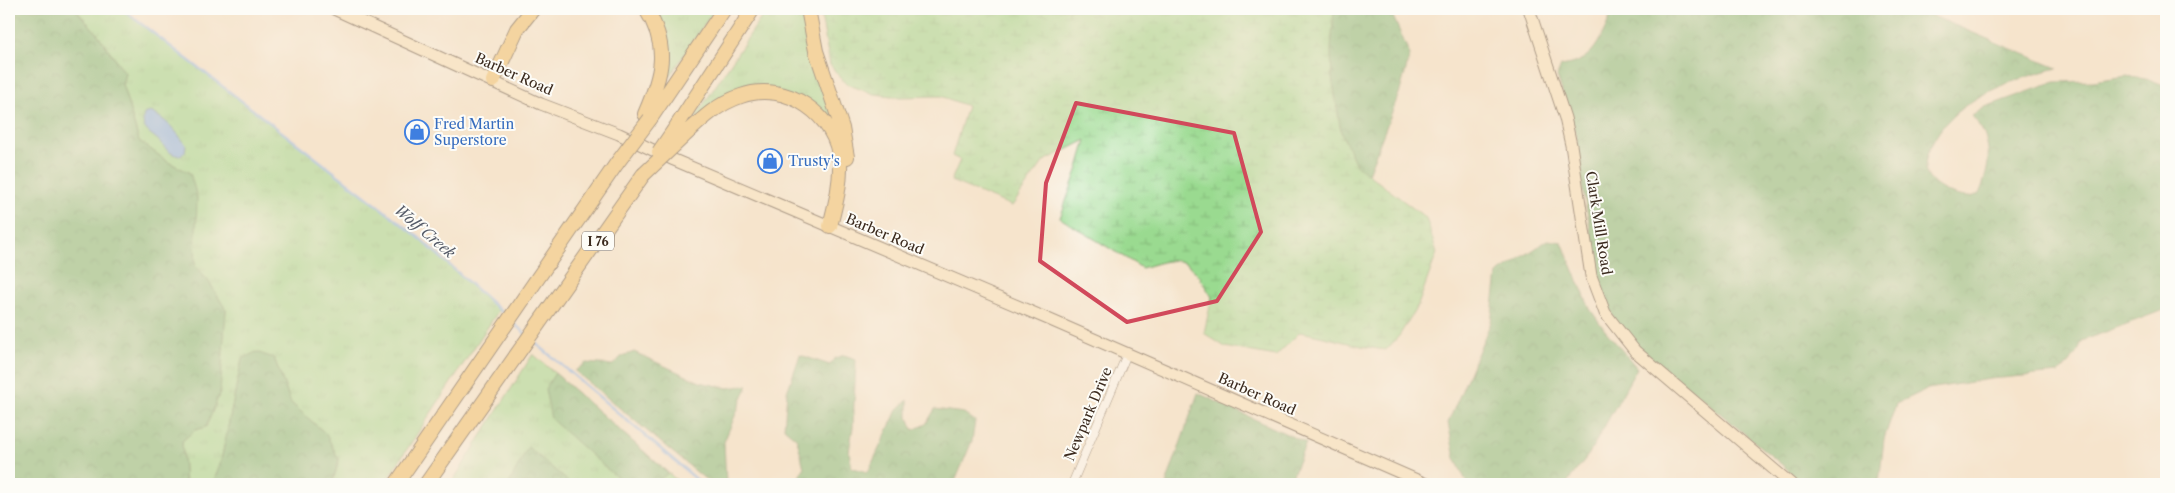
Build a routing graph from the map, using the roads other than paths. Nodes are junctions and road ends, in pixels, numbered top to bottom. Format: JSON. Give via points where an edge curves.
{"nodes":[{"id":1,"x":334,"y":9,"type":"edge"},
{"id":2,"x":524,"y":9,"type":"edge"},
{"id":3,"x":533,"y":9,"type":"edge"},
{"id":4,"x":646,"y":9,"type":"edge"},
{"id":5,"x":724,"y":9,"type":"edge"},
{"id":6,"x":753,"y":9,"type":"edge"},
{"id":7,"x":808,"y":9,"type":"edge"},
{"id":8,"x":1529,"y":9,"type":"edge"},
{"id":9,"x":489,"y":79,"type":"junction"},
{"id":10,"x":647,"y":118,"type":"junction"},
{"id":11,"x":678,"y":134,"type":"junction"},
{"id":12,"x":834,"y":228,"type":"junction"},
{"id":13,"x":1127,"y":354,"type":"junction"},
{"id":14,"x":396,"y":484,"type":"edge"},
{"id":15,"x":426,"y":484,"type":"edge"},
{"id":16,"x":1072,"y":484,"type":"edge"},
{"id":17,"x":1426,"y":484,"type":"edge"},
{"id":18,"x":1791,"y":484,"type":"edge"}],
"edges":[{"from":1,"to":9,"type":"main road","name":"Barber Road"},
{"from":2,"to":9,"type":"highway","via":[[507,34]]},
{"from":3,"to":9,"type":"highway","via":[[517,29]]},
{"from":4,"to":10,"type":"highway","via":[[656,28],[662,52]]},
{"from":5,"to":10,"type":"highway"},
{"from":6,"to":11,"type":"highway"},
{"from":7,"to":12,"type":"highway","via":[[816,50],[846,150],[847,171]]},
{"from":8,"to":18,"type":"main road","name":"Clark Mill Road","via":[[1565,118],[1591,276],[1605,313],[1635,351]]},
{"from":9,"to":12,"type":"main road","name":"Barber Road"},
{"from":10,"to":14,"type":"highway","number":"I 76","bridge":true},
{"from":11,"to":12,"type":"highway","via":[[712,109],[748,94],[768,92],[804,104],[822,120],[838,148],[840,175]]},
{"from":11,"to":15,"type":"highway","number":"I 76","bridge":true,"via":[[643,175]]},
{"from":12,"to":13,"type":"main road","name":"Barber Road"},
{"from":13,"to":16,"type":"street","name":"Newpark Drive"},
{"from":13,"to":17,"type":"main road","name":"Barber Road"}]}
